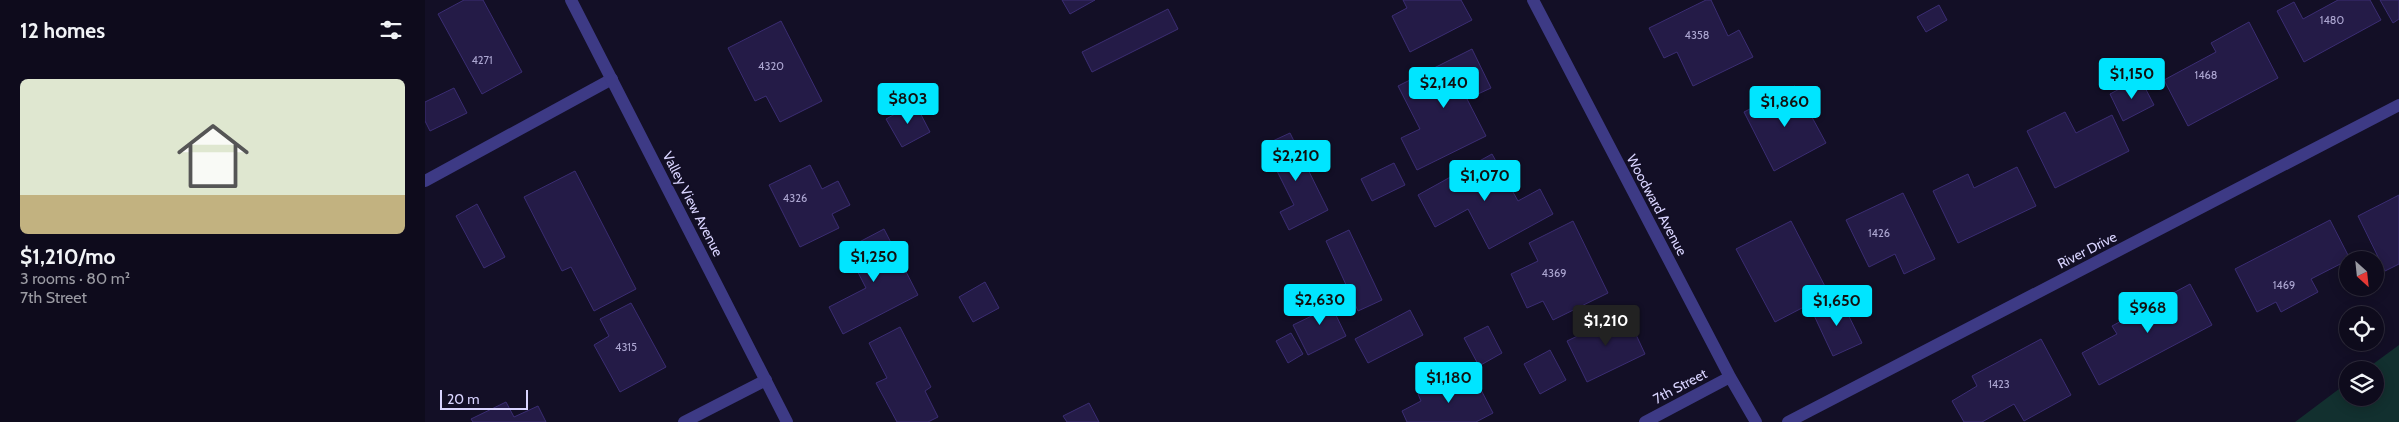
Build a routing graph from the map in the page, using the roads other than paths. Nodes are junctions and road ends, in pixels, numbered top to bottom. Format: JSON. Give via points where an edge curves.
{"nodes":[{"id":1,"x":571,"y":0,"type":"edge"},
{"id":2,"x":1533,"y":0,"type":"edge"},
{"id":3,"x":612,"y":79,"type":"junction"},
{"id":4,"x":2399,"y":105,"type":"edge"},
{"id":5,"x":425,"y":181,"type":"edge"},
{"id":6,"x":1730,"y":377,"type":"junction"},
{"id":7,"x":766,"y":380,"type":"junction"},
{"id":8,"x":684,"y":422,"type":"edge"},
{"id":9,"x":787,"y":422,"type":"edge"},
{"id":10,"x":1645,"y":422,"type":"edge"},
{"id":11,"x":1756,"y":422,"type":"edge"},
{"id":12,"x":1788,"y":422,"type":"edge"}],
"edges":[{"from":1,"to":3,"type":"street","name":"Valley View Avenue"},
{"from":2,"to":6,"type":"street","name":"Woodward Avenue"},
{"from":3,"to":5,"type":"street"},
{"from":3,"to":7,"type":"street","name":"Valley View Avenue"},
{"from":4,"to":12,"type":"street","name":"River Drive"},
{"from":6,"to":10,"type":"street","name":"7th Street"},
{"from":6,"to":11,"type":"street","name":"Woodward Avenue"},
{"from":7,"to":8,"type":"street"},
{"from":7,"to":9,"type":"street","name":"Valley View Avenue"}]}
